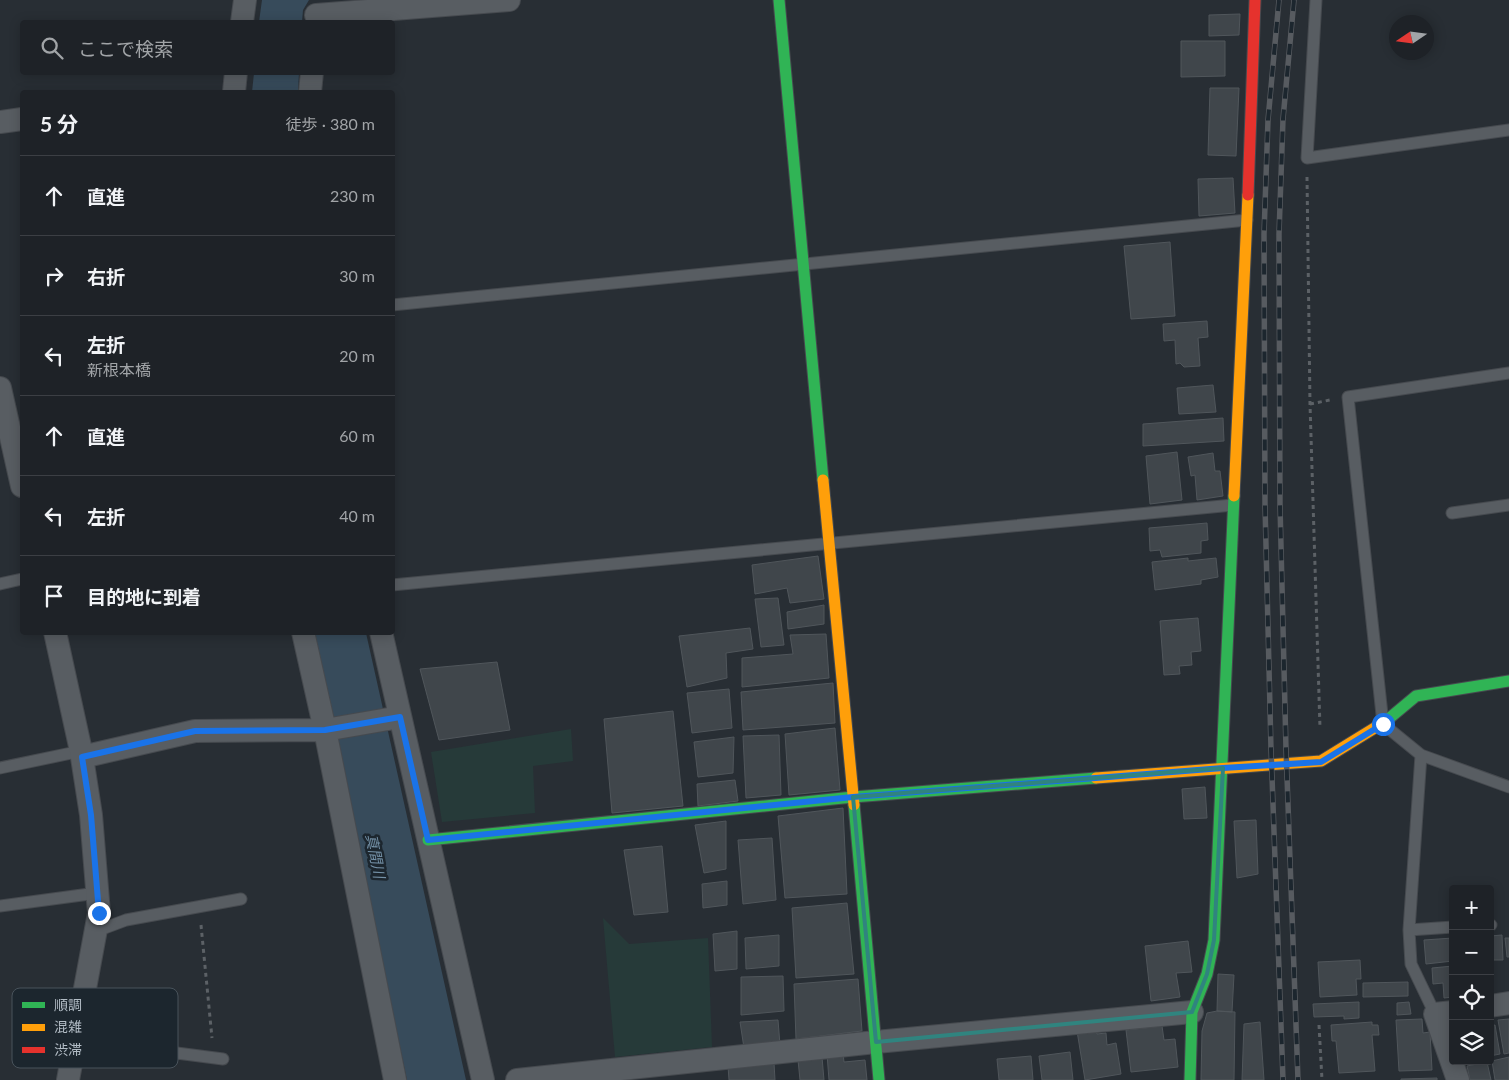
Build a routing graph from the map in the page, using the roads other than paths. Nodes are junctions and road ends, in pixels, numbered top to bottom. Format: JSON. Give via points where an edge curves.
{"nodes":[{"id":1,"x":245,"y":0,"type":"edge"},
{"id":2,"x":509,"y":0,"type":"edge"},
{"id":3,"x":779,"y":0,"type":"edge"},
{"id":4,"x":1255,"y":0,"type":"edge"},
{"id":5,"x":1316,"y":0,"type":"edge"},
{"id":6,"x":319,"y":13,"type":"edge"},
{"id":7,"x":242,"y":20,"type":"edge"},
{"id":8,"x":236,"y":75,"type":"edge"},
{"id":9,"x":312,"y":75,"type":"edge"},
{"id":10,"x":234,"y":90,"type":"edge"},
{"id":11,"x":310,"y":90,"type":"edge"},
{"id":12,"x":20,"y":119,"type":"edge"},
{"id":13,"x":0,"y":122,"type":"edge"},
{"id":14,"x":1509,"y":130,"type":"edge"},
{"id":15,"x":1247,"y":220,"type":"junction"},
{"id":16,"x":804,"y":264,"type":"junction"},
{"id":17,"x":395,"y":305,"type":"edge"},
{"id":18,"x":1509,"y":373,"type":"edge"},
{"id":19,"x":0,"y":388,"type":"edge"},
{"id":20,"x":20,"y":477,"type":"edge"},
{"id":21,"x":1233,"y":505,"type":"junction"},
{"id":22,"x":1509,"y":505,"type":"edge"},
{"id":23,"x":1452,"y":513,"type":"dead end"},
{"id":24,"x":830,"y":543,"type":"junction"},
{"id":25,"x":20,"y":579,"type":"edge"},
{"id":26,"x":0,"y":584,"type":"edge"},
{"id":27,"x":395,"y":585,"type":"edge"},
{"id":28,"x":56,"y":635,"type":"edge"},
{"id":29,"x":304,"y":635,"type":"edge"},
{"id":30,"x":382,"y":635,"type":"edge"},
{"id":31,"x":1509,"y":681,"type":"edge"},
{"id":32,"x":400,"y":717,"type":"junction"},
{"id":33,"x":1383,"y":724,"type":"junction"},
{"id":34,"x":325,"y":730,"type":"junction"},
{"id":35,"x":81,"y":754,"type":"junction"},
{"id":36,"x":1421,"y":755,"type":"junction"},
{"id":37,"x":0,"y":768,"type":"edge"},
{"id":38,"x":1223,"y":768,"type":"junction"},
{"id":39,"x":1509,"y":787,"type":"edge"},
{"id":40,"x":853,"y":797,"type":"junction"},
{"id":41,"x":428,"y":840,"type":"junction"},
{"id":42,"x":98,"y":893,"type":"junction"},
{"id":43,"x":241,"y":899,"type":"dead end"},
{"id":44,"x":0,"y":906,"type":"edge"},
{"id":45,"x":1449,"y":927,"type":"edge"},
{"id":46,"x":1409,"y":930,"type":"junction"},
{"id":47,"x":94,"y":932,"type":"junction"},
{"id":48,"x":85,"y":988,"type":"edge"},
{"id":49,"x":1509,"y":1003,"type":"edge"},
{"id":50,"x":1494,"y":1005,"type":"edge"},
{"id":51,"x":1192,"y":1012,"type":"junction"},
{"id":52,"x":1444,"y":1013,"type":"edge"},
{"id":53,"x":876,"y":1042,"type":"junction"},
{"id":54,"x":178,"y":1054,"type":"edge"},
{"id":55,"x":218,"y":1059,"type":"road end"},
{"id":56,"x":395,"y":1080,"type":"edge"},
{"id":57,"x":483,"y":1080,"type":"edge"},
{"id":58,"x":517,"y":1080,"type":"edge"},
{"id":59,"x":879,"y":1080,"type":"edge"},
{"id":60,"x":1190,"y":1080,"type":"edge"},
{"id":61,"x":1458,"y":1080,"type":"edge"}],
"edges":[{"from":1,"to":7,"type":"street"},
{"from":2,"to":6,"type":"street"},
{"from":3,"to":16,"type":"street"},
{"from":4,"to":15,"type":"street"},
{"from":5,"to":14,"type":"lane","via":[[1307,158]]},
{"from":8,"to":10,"type":"street"},
{"from":9,"to":11,"type":"street"},
{"from":12,"to":13,"type":"street"},
{"from":15,"to":16,"type":"lane"},
{"from":15,"to":21,"type":"street"},
{"from":16,"to":17,"type":"lane"},
{"from":16,"to":24,"type":"street"},
{"from":18,"to":33,"type":"lane","via":[[1348,397]]},
{"from":19,"to":20,"type":"street"},
{"from":21,"to":24,"type":"lane"},
{"from":21,"to":38,"type":"street"},
{"from":22,"to":23,"type":"lane"},
{"from":24,"to":27,"type":"lane"},
{"from":24,"to":40,"type":"street"},
{"from":25,"to":26,"type":"lane"},
{"from":28,"to":35,"type":"street"},
{"from":29,"to":34,"type":"street"},
{"from":30,"to":32,"type":"street"},
{"from":31,"to":33,"type":"street","via":[[1416,696]]},
{"from":32,"to":34,"type":"street"},
{"from":32,"to":41,"type":"street"},
{"from":33,"to":36,"type":"lane"},
{"from":33,"to":38,"type":"street","via":[[1321,762]]},
{"from":34,"to":35,"type":"street","via":[[195,731]]},
{"from":34,"to":56,"type":"street"},
{"from":35,"to":37,"type":"lane"},
{"from":35,"to":42,"type":"street","via":[[91,815]]},
{"from":36,"to":39,"type":"lane"},
{"from":36,"to":46,"type":"lane"},
{"from":38,"to":40,"type":"street"},
{"from":38,"to":51,"type":"street","via":[[1214,940],[1207,974]]},
{"from":40,"to":41,"type":"street"},
{"from":40,"to":53,"type":"street"},
{"from":41,"to":57,"type":"street"},
{"from":42,"to":44,"type":"lane"},
{"from":42,"to":47,"type":"street","via":[[99,913]]},
{"from":43,"to":47,"type":"lane","via":[[126,920]]},
{"from":45,"to":46,"type":"lane"},
{"from":46,"to":52,"type":"lane","via":[[1411,964]]},
{"from":47,"to":48,"type":"street"},
{"from":49,"to":50,"type":"street"},
{"from":51,"to":53,"type":"street"},
{"from":51,"to":60,"type":"street"},
{"from":52,"to":61,"type":"street"},
{"from":53,"to":58,"type":"street"},
{"from":53,"to":59,"type":"street"},
{"from":54,"to":55,"type":"lane"}]}
